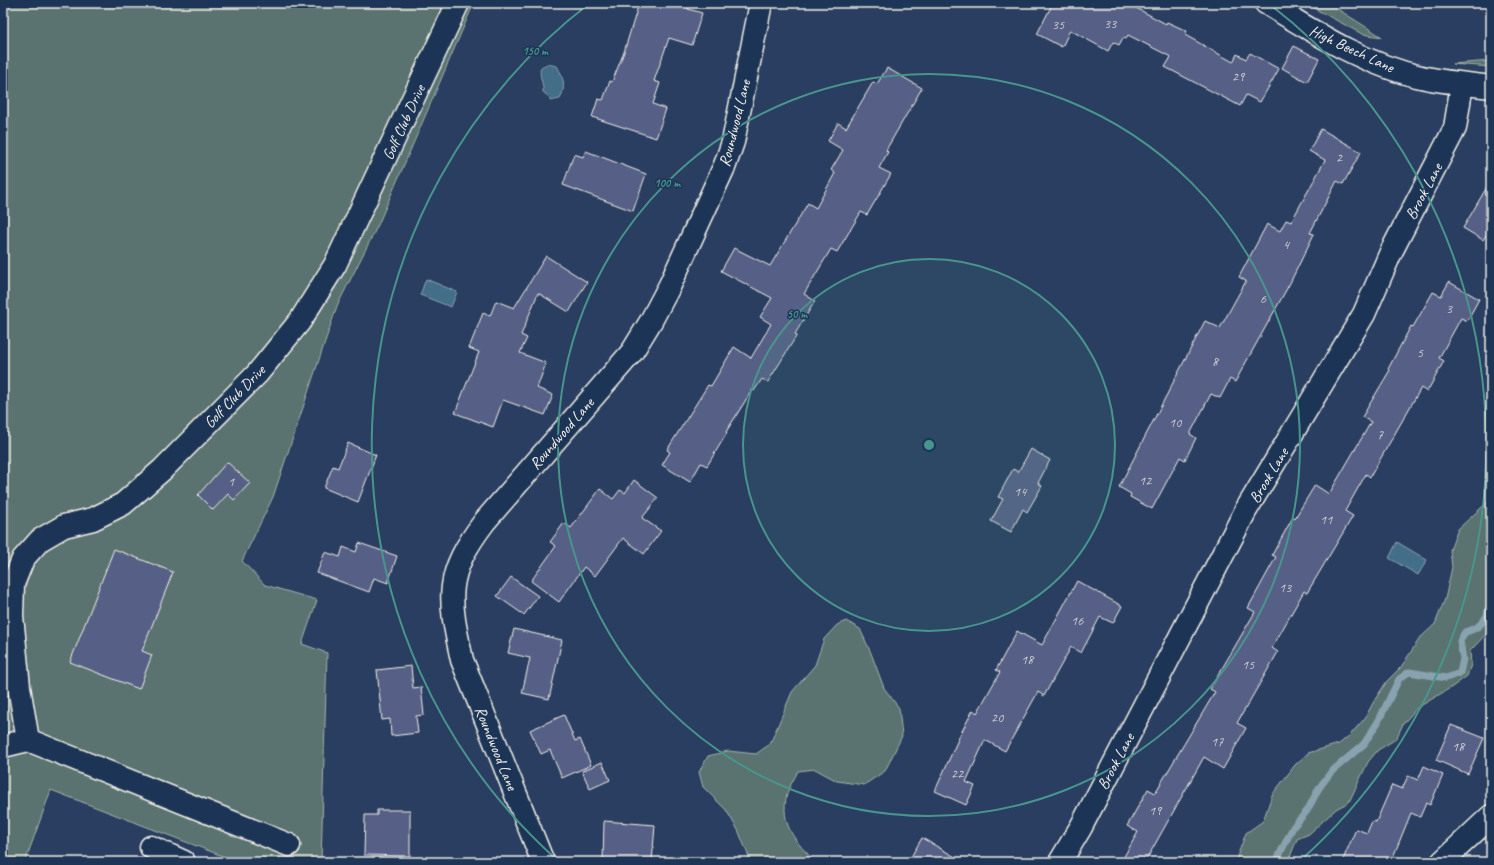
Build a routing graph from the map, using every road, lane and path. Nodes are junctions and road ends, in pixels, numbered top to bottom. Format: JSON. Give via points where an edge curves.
{"nodes":[{"id":1,"x":458,"y":3,"type":"edge"},
{"id":2,"x":761,"y":3,"type":"edge"},
{"id":3,"x":1266,"y":3,"type":"edge"},
{"id":4,"x":1462,"y":84,"type":"junction"},
{"id":5,"x":1491,"y":87,"type":"edge"},
{"id":6,"x":28,"y":740,"type":"junction"},
{"id":7,"x":3,"y":746,"type":"edge"},
{"id":8,"x":1489,"y":823,"type":"edge"},
{"id":9,"x":289,"y":845,"type":"dead end"},
{"id":10,"x":151,"y":847,"type":"dead end"},
{"id":11,"x":184,"y":862,"type":"edge"},
{"id":12,"x":543,"y":862,"type":"edge"},
{"id":13,"x":1060,"y":862,"type":"edge"},
{"id":14,"x":1442,"y":862,"type":"edge"}],
"edges":[{"from":1,"to":6,"type":"street","name":"Golf Club Drive","via":[[336,265],[300,321],[257,374],[123,504],[93,518],[64,526],[40,540],[24,559],[14,584],[12,616],[19,687]]},
{"from":2,"to":12,"type":"street","name":"Roundwood Lane","via":[[733,142],[725,165],[651,321],[632,352],[485,521],[468,544],[456,567],[451,589],[454,625],[462,660]]},
{"from":3,"to":4,"type":"street","name":"High Beech Lane","via":[[1373,61],[1420,76]]},
{"from":4,"to":5,"type":"street","name":"High Beech Lane"},
{"from":4,"to":13,"type":"street","name":"Brook Lane","via":[[1455,128],[1391,252],[1364,314],[1246,510],[1081,827]]},
{"from":6,"to":7,"type":"street"},
{"from":6,"to":9,"type":"street"},
{"from":8,"to":14,"type":"street"},
{"from":10,"to":11,"type":"street"}]}
